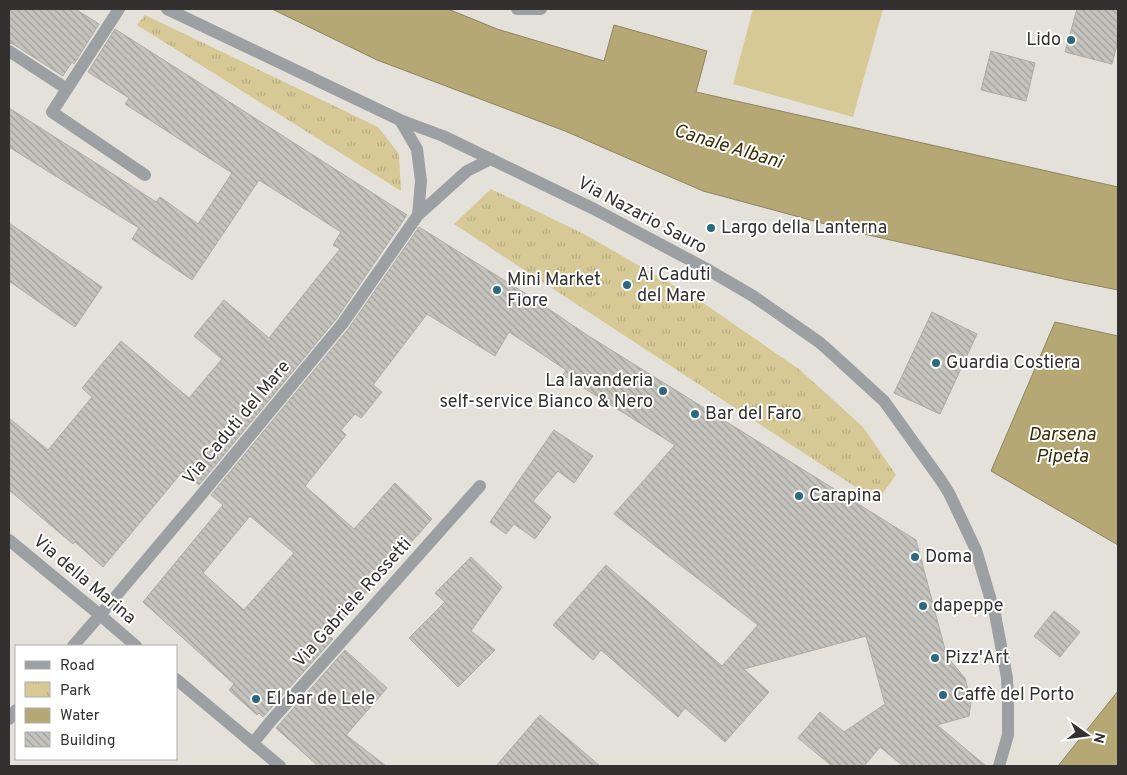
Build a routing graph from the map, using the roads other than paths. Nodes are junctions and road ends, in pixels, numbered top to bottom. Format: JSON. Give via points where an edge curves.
{"nodes":[{"id":1,"x":120,"y":9,"type":"edge"},
{"id":2,"x":167,"y":9,"type":"edge"},
{"id":3,"x":517,"y":9,"type":"edge"},
{"id":4,"x":541,"y":9,"type":"edge"},
{"id":5,"x":9,"y":51,"type":"edge"},
{"id":6,"x":67,"y":89,"type":"junction"},
{"id":7,"x":400,"y":120,"type":"junction"},
{"id":8,"x":491,"y":159,"type":"junction"},
{"id":9,"x":145,"y":175,"type":"dead end"},
{"id":10,"x":418,"y":216,"type":"junction"},
{"id":11,"x":480,"y":486,"type":"dead end"},
{"id":12,"x":9,"y":540,"type":"edge"},
{"id":13,"x":100,"y":615,"type":"junction"},
{"id":14,"x":74,"y":645,"type":"edge"},
{"id":15,"x":135,"y":645,"type":"edge"},
{"id":16,"x":178,"y":681,"type":"edge"},
{"id":17,"x":253,"y":743,"type":"junction"},
{"id":18,"x":280,"y":766,"type":"edge"},
{"id":19,"x":999,"y":766,"type":"edge"}],
"edges":[{"from":1,"to":6,"type":"street"},
{"from":2,"to":7,"type":"street","name":"Via Nazario Sauro"},
{"from":3,"to":4,"type":"street"},
{"from":5,"to":6,"type":"street"},
{"from":6,"to":9,"type":"street","via":[[52,112]]},
{"from":7,"to":8,"type":"street","name":"Via Nazario Sauro"},
{"from":7,"to":10,"type":"street","name":"Via Caduti del Mare","via":[[417,149],[422,181]]},
{"from":8,"to":10,"type":"street","name":"Via Caduti del Mare","via":[[467,171]]},
{"from":8,"to":19,"type":"street","name":"Via Nazario Sauro","via":[[601,213],[753,296],[819,342],[884,401],[945,486],[976,550],[995,614],[1007,678],[1008,735]]},
{"from":10,"to":13,"type":"street","name":"Via Caduti del Mare","via":[[343,323]]},
{"from":11,"to":17,"type":"street","name":"Via Gabriele Rossetti"},
{"from":12,"to":13,"type":"street","name":"Via della Marina"},
{"from":13,"to":14,"type":"street","name":"Via Caduti del Mare"},
{"from":13,"to":15,"type":"street","name":"Via della Marina"},
{"from":16,"to":17,"type":"street"},
{"from":17,"to":18,"type":"street"}]}
